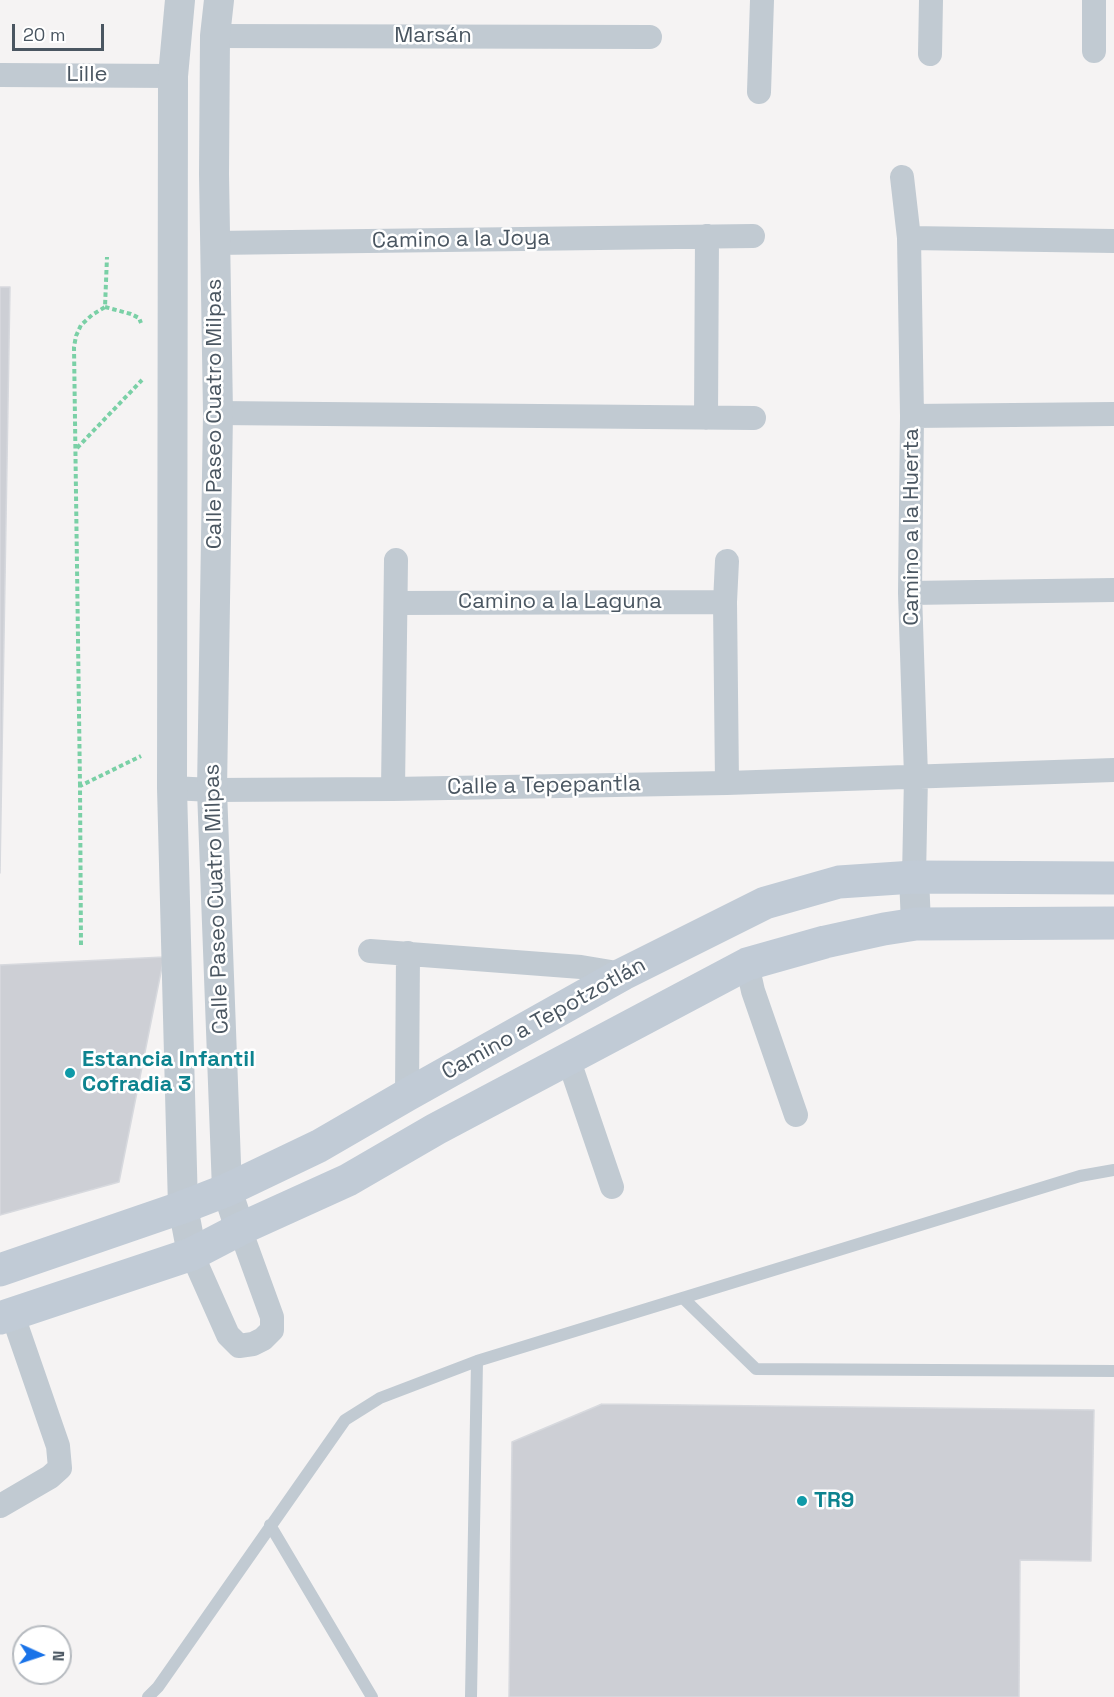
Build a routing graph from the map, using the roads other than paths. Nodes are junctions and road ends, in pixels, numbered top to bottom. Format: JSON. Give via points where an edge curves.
{"nodes":[{"id":1,"x":180,"y":0,"type":"edge"},
{"id":2,"x":219,"y":0,"type":"edge"},
{"id":3,"x":762,"y":0,"type":"edge"},
{"id":4,"x":931,"y":0,"type":"edge"},
{"id":5,"x":1094,"y":0,"type":"edge"},
{"id":6,"x":215,"y":36,"type":"junction"},
{"id":7,"x":650,"y":37,"type":"dead end"},
{"id":8,"x":1094,"y":51,"type":"dead end"},
{"id":9,"x":930,"y":54,"type":"dead end"},
{"id":10,"x":0,"y":75,"type":"edge"},
{"id":11,"x":173,"y":76,"type":"junction"},
{"id":12,"x":759,"y":92,"type":"dead end"},
{"id":13,"x":172,"y":174,"type":"junction"},
{"id":14,"x":213,"y":174,"type":"junction"},
{"id":15,"x":902,"y":177,"type":"dead end"},
{"id":16,"x":707,"y":236,"type":"junction"},
{"id":17,"x":753,"y":236,"type":"dead end"},
{"id":18,"x":909,"y":238,"type":"junction"},
{"id":19,"x":1114,"y":241,"type":"edge"},
{"id":20,"x":214,"y":243,"type":"junction"},
{"id":21,"x":218,"y":412,"type":"junction"},
{"id":22,"x":1114,"y":414,"type":"edge"},
{"id":23,"x":912,"y":416,"type":"junction"},
{"id":24,"x":706,"y":418,"type":"junction"},
{"id":25,"x":754,"y":418,"type":"dead end"},
{"id":26,"x":396,"y":560,"type":"dead end"},
{"id":27,"x":727,"y":561,"type":"dead end"},
{"id":28,"x":1114,"y":590,"type":"edge"},
{"id":29,"x":910,"y":593,"type":"junction"},
{"id":30,"x":725,"y":602,"type":"junction"},
{"id":31,"x":396,"y":603,"type":"junction"},
{"id":32,"x":1114,"y":770,"type":"edge"},
{"id":33,"x":916,"y":776,"type":"junction"},
{"id":34,"x":727,"y":783,"type":"junction"},
{"id":35,"x":172,"y":788,"type":"junction"},
{"id":36,"x":393,"y":789,"type":"junction"},
{"id":37,"x":212,"y":790,"type":"junction"},
{"id":38,"x":914,"y":877,"type":"junction"},
{"id":39,"x":1114,"y":878,"type":"edge"},
{"id":40,"x":1114,"y":923,"type":"edge"},
{"id":41,"x":916,"y":924,"type":"junction"},
{"id":42,"x":370,"y":951,"type":"dead end"},
{"id":43,"x":408,"y":953,"type":"junction"},
{"id":44,"x":747,"y":964,"type":"junction"},
{"id":45,"x":622,"y":975,"type":"junction"},
{"id":46,"x":568,"y":1058,"type":"junction"},
{"id":47,"x":407,"y":1095,"type":"junction"},
{"id":48,"x":796,"y":1115,"type":"dead end"},
{"id":49,"x":1114,"y":1170,"type":"edge"},
{"id":50,"x":612,"y":1187,"type":"dead end"},
{"id":51,"x":227,"y":1190,"type":"junction"},
{"id":52,"x":183,"y":1207,"type":"junction"},
{"id":53,"x":240,"y":1229,"type":"junction"},
{"id":54,"x":192,"y":1254,"type":"junction"},
{"id":55,"x":0,"y":1270,"type":"edge"},
{"id":56,"x":683,"y":1298,"type":"junction"},
{"id":57,"x":6,"y":1316,"type":"edge"},
{"id":58,"x":477,"y":1361,"type":"junction"},
{"id":59,"x":1114,"y":1371,"type":"edge"},
{"id":60,"x":0,"y":1506,"type":"edge"},
{"id":61,"x":270,"y":1524,"type":"junction"},
{"id":62,"x":148,"y":1697,"type":"edge"},
{"id":63,"x":372,"y":1697,"type":"edge"},
{"id":64,"x":471,"y":1697,"type":"edge"}],
"edges":[{"from":1,"to":11,"type":"street","name":"Calle Paseo Cuatro Milpas"},
{"from":2,"to":6,"type":"street","name":"Calle Paseo Cuatro Milpas"},
{"from":3,"to":12,"type":"street"},
{"from":4,"to":9,"type":"street"},
{"from":5,"to":8,"type":"street"},
{"from":6,"to":7,"type":"street","name":"Marsán"},
{"from":6,"to":14,"type":"street","name":"Calle Paseo Cuatro Milpas"},
{"from":10,"to":11,"type":"street","name":"Lille"},
{"from":11,"to":13,"type":"street","name":"Calle Paseo Cuatro Milpas"},
{"from":13,"to":14,"type":"street"},
{"from":13,"to":35,"type":"street","name":"Calle Paseo Cuatro Milpas"},
{"from":14,"to":20,"type":"street","name":"Calle Paseo Cuatro Milpas"},
{"from":15,"to":18,"type":"street","name":"Camino a la Huerta"},
{"from":16,"to":17,"type":"street","name":"Camino a la Joya"},
{"from":16,"to":20,"type":"street","name":"Camino a la Joya"},
{"from":16,"to":24,"type":"street"},
{"from":18,"to":19,"type":"street"},
{"from":18,"to":23,"type":"street","name":"Camino a la Huerta"},
{"from":20,"to":21,"type":"street","name":"Calle Paseo Cuatro Milpas"},
{"from":21,"to":24,"type":"street"},
{"from":21,"to":37,"type":"street","name":"Calle Paseo Cuatro Milpas"},
{"from":22,"to":23,"type":"street"},
{"from":23,"to":29,"type":"street","name":"Camino a la Huerta"},
{"from":24,"to":25,"type":"street"},
{"from":26,"to":31,"type":"street"},
{"from":27,"to":30,"type":"street"},
{"from":28,"to":29,"type":"street"},
{"from":29,"to":33,"type":"street","name":"Camino a la Huerta"},
{"from":30,"to":31,"type":"street","name":"Camino a la Laguna"},
{"from":30,"to":34,"type":"street"},
{"from":31,"to":36,"type":"street"},
{"from":32,"to":33,"type":"street","name":"Calle a Tepepantla"},
{"from":33,"to":34,"type":"street","name":"Calle a Tepepantla"},
{"from":33,"to":38,"type":"street","name":"Camino a la Huerta"},
{"from":34,"to":36,"type":"street","name":"Calle a Tepepantla"},
{"from":35,"to":37,"type":"street","name":"Calle a Tepepantla"},
{"from":35,"to":52,"type":"street","name":"Calle Paseo Cuatro Milpas"},
{"from":36,"to":37,"type":"street","name":"Calle a Tepepantla"},
{"from":37,"to":51,"type":"street","name":"Calle Paseo Cuatro Milpas"},
{"from":38,"to":39,"type":"main road","name":"Camino a Tepotzotlán"},
{"from":38,"to":41,"type":"street"},
{"from":38,"to":45,"type":"main road","name":"Camino a Tepotzotlán","via":[[839,882],[765,903]]},
{"from":40,"to":41,"type":"main road","name":"Camino a Tepotzotlán"},
{"from":41,"to":44,"type":"main road","name":"Camino a Tepotzotlán","via":[[825,942]]},
{"from":42,"to":43,"type":"street"},
{"from":43,"to":45,"type":"street","via":[[581,967]]},
{"from":43,"to":47,"type":"street"},
{"from":44,"to":46,"type":"main road","name":"Camino a Tepotzotlán"},
{"from":44,"to":48,"type":"street"},
{"from":45,"to":47,"type":"main road","name":"Camino a Tepotzotlán"},
{"from":46,"to":50,"type":"street"},
{"from":46,"to":53,"type":"main road","name":"Camino a Tepotzotlán","via":[[348,1180]]},
{"from":47,"to":51,"type":"main road","name":"Camino a Tepotzotlán","via":[[319,1146]]},
{"from":49,"to":56,"type":"lane","via":[[1080,1176]]},
{"from":51,"to":52,"type":"main road","name":"Camino a Tepotzotlán"},
{"from":51,"to":53,"type":"street","name":"Calle Paseo Cuatro Milpas"},
{"from":52,"to":54,"type":"street","name":"Calle Paseo Cuatro Milpas"},
{"from":52,"to":55,"type":"main road","name":"Camino a Tepotzotlán"},
{"from":53,"to":54,"type":"main road","name":"Camino a Tepotzotlán"},
{"from":53,"to":54,"type":"street","name":"Calle Paseo Cuatro Milpas","via":[[272,1317],[272,1329],[263,1339],[239,1346],[228,1335]]},
{"from":54,"to":57,"type":"main road","name":"Camino a Tepotzotlán"},
{"from":56,"to":58,"type":"lane"},
{"from":56,"to":59,"type":"lane","via":[[756,1369]]},
{"from":57,"to":60,"type":"street","via":[[58,1446],[60,1467]]},
{"from":58,"to":61,"type":"lane","via":[[380,1398],[345,1420]]},
{"from":58,"to":64,"type":"lane"},
{"from":61,"to":62,"type":"lane"},
{"from":61,"to":63,"type":"lane"}]}
